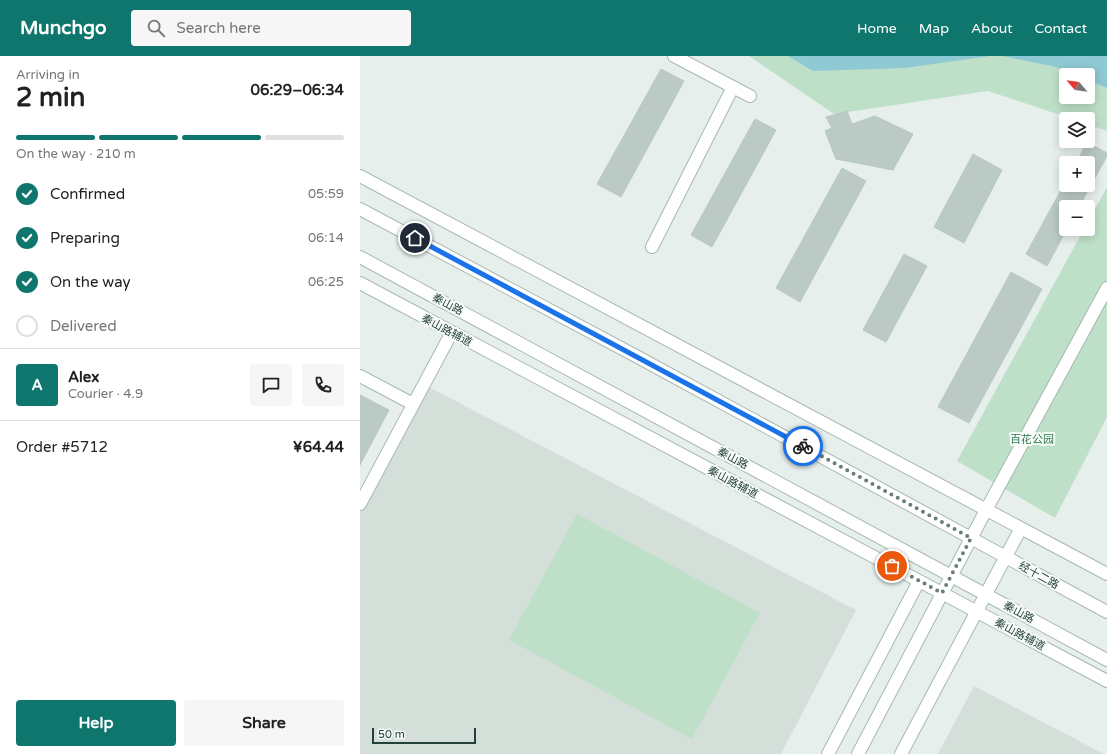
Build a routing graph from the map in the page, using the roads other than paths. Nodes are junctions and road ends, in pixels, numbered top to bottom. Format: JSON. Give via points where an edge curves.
{"nodes":[{"id":1,"x":674,"y":56,"type":"edge"},
{"id":2,"x":734,"y":87,"type":"junction"},
{"id":3,"x":750,"y":96,"type":"dead end"},
{"id":4,"x":360,"y":176,"type":"edge"},
{"id":5,"x":360,"y":209,"type":"edge"},
{"id":6,"x":652,"y":247,"type":"dead end"},
{"id":7,"x":360,"y":256,"type":"edge"},
{"id":8,"x":360,"y":283,"type":"edge"},
{"id":9,"x":1107,"y":288,"type":"edge"},
{"id":10,"x":452,"y":332,"type":"junction"},
{"id":11,"x":360,"y":376,"type":"edge"},
{"id":12,"x":413,"y":404,"type":"junction"},
{"id":13,"x":360,"y":504,"type":"edge"},
{"id":14,"x":986,"y":510,"type":"junction"},
{"id":15,"x":1020,"y":528,"type":"junction"},
{"id":16,"x":971,"y":538,"type":"junction"},
{"id":17,"x":1005,"y":556,"type":"junction"},
{"id":18,"x":1107,"y":574,"type":"edge"},
{"id":19,"x":951,"y":576,"type":"junction"},
{"id":20,"x":919,"y":581,"type":"junction"},
{"id":21,"x":942,"y":593,"type":"junction"},
{"id":22,"x":985,"y":594,"type":"junction"},
{"id":23,"x":976,"y":611,"type":"junction"},
{"id":24,"x":1107,"y":612,"type":"edge"},
{"id":25,"x":1107,"y":660,"type":"edge"},
{"id":26,"x":1107,"y":681,"type":"edge"},
{"id":27,"x":828,"y":754,"type":"edge"},
{"id":28,"x":858,"y":754,"type":"edge"},
{"id":29,"x":901,"y":754,"type":"edge"}],
"edges":[{"from":1,"to":2,"type":"street"},
{"from":2,"to":3,"type":"street"},
{"from":2,"to":6,"type":"street"},
{"from":4,"to":14,"type":"street"},
{"from":5,"to":16,"type":"street"},
{"from":7,"to":19,"type":"street","name":"秦山路"},
{"from":8,"to":10,"type":"street","name":"秦山路辅道"},
{"from":9,"to":14,"type":"street"},
{"from":10,"to":12,"type":"street"},
{"from":10,"to":20,"type":"street","name":"秦山路辅道"},
{"from":11,"to":12,"type":"street"},
{"from":12,"to":13,"type":"street"},
{"from":14,"to":15,"type":"street"},
{"from":14,"to":16,"type":"street"},
{"from":15,"to":17,"type":"street"},
{"from":15,"to":18,"type":"street"},
{"from":16,"to":17,"type":"street","name":"经十二路"},
{"from":16,"to":19,"type":"street"},
{"from":17,"to":22,"type":"street"},
{"from":17,"to":24,"type":"street","name":"经十二路"},
{"from":19,"to":21,"type":"street"},
{"from":19,"to":22,"type":"street","name":"秦山路"},
{"from":20,"to":21,"type":"street","name":"秦山路辅道"},
{"from":20,"to":27,"type":"street"},
{"from":21,"to":23,"type":"street","name":"秦山路辅道"},
{"from":21,"to":28,"type":"street"},
{"from":22,"to":23,"type":"street"},
{"from":22,"to":25,"type":"street","name":"秦山路"},
{"from":23,"to":26,"type":"street","name":"秦山路辅道"},
{"from":23,"to":29,"type":"street"}]}
